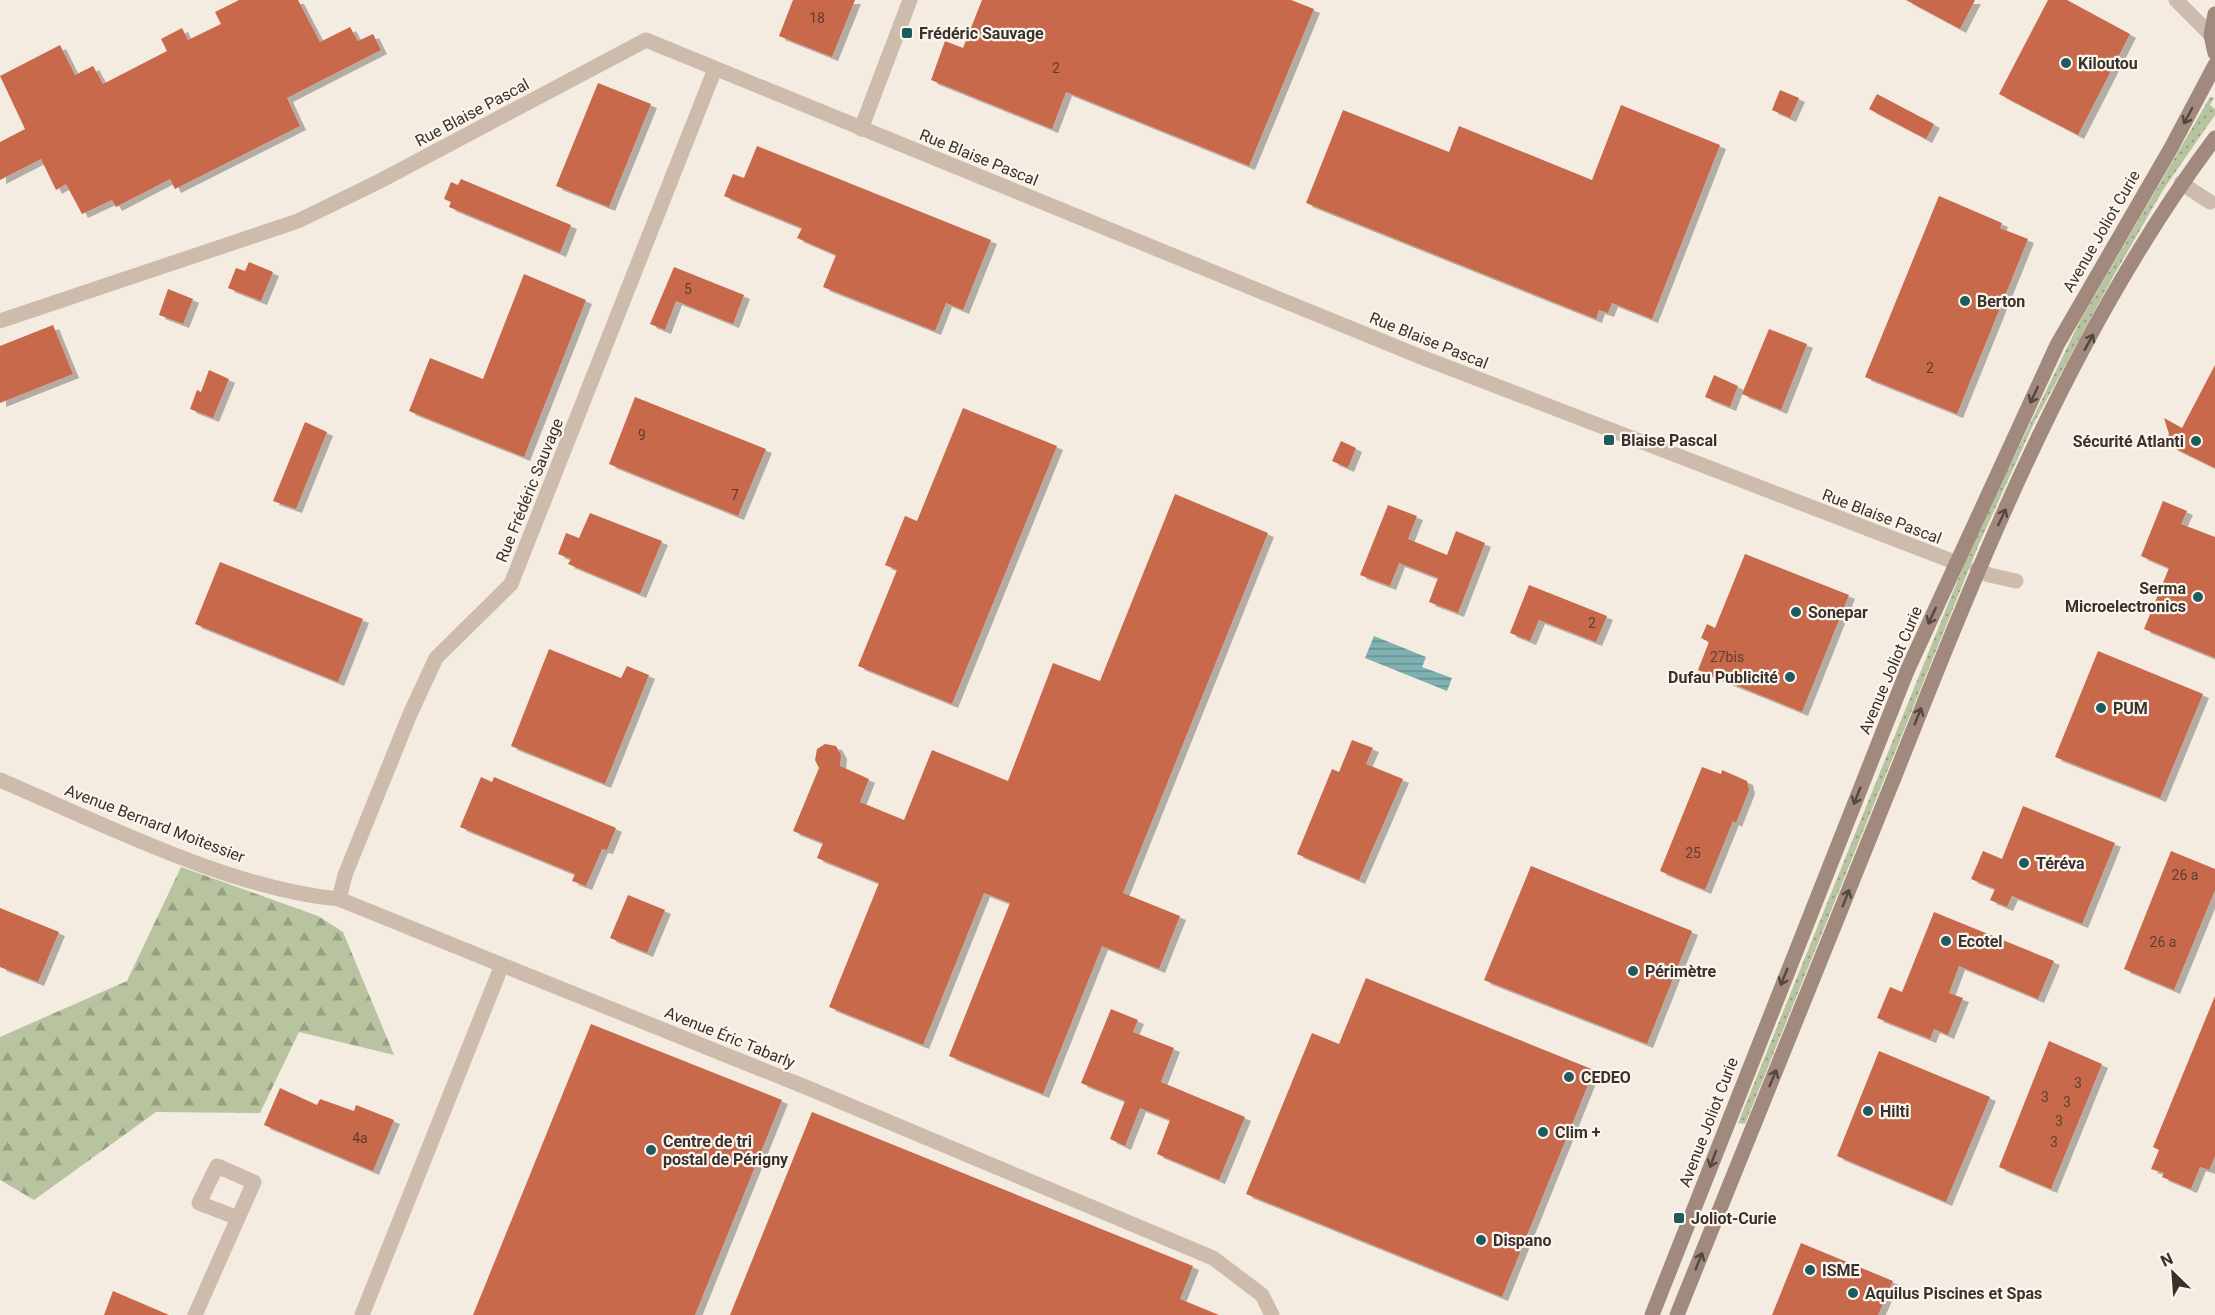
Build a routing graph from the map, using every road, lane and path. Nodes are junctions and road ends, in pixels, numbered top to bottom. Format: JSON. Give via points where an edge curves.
{"nodes":[{"id":1,"x":910,"y":0,"type":"edge"},
{"id":2,"x":2176,"y":0,"type":"edge"},
{"id":3,"x":2215,"y":14,"type":"edge"},
{"id":4,"x":2211,"y":35,"type":"junction"},
{"id":5,"x":2215,"y":53,"type":"edge"},
{"id":6,"x":2215,"y":65,"type":"edge"},
{"id":7,"x":715,"y":69,"type":"junction"},
{"id":8,"x":861,"y":129,"type":"junction"},
{"id":9,"x":2215,"y":138,"type":"edge"},
{"id":10,"x":2181,"y":183,"type":"junction"},
{"id":11,"x":2211,"y":202,"type":"dead end"},
{"id":12,"x":0,"y":321,"type":"edge"},
{"id":13,"x":1956,"y":563,"type":"junction"},
{"id":14,"x":1977,"y":569,"type":"junction"},
{"id":15,"x":2016,"y":582,"type":"dead end"},
{"id":16,"x":0,"y":780,"type":"edge"},
{"id":17,"x":339,"y":899,"type":"junction"},
{"id":18,"x":502,"y":965,"type":"junction"},
{"id":19,"x":238,"y":1218,"type":"dead end"},
{"id":20,"x":195,"y":1315,"type":"edge"},
{"id":21,"x":362,"y":1315,"type":"edge"},
{"id":22,"x":1272,"y":1315,"type":"edge"},
{"id":23,"x":1652,"y":1315,"type":"edge"},
{"id":24,"x":1677,"y":1315,"type":"edge"}],
"edges":[{"from":1,"to":8,"type":"street"},
{"from":2,"to":4,"type":"street"},
{"from":3,"to":4,"type":"main road"},
{"from":4,"to":5,"type":"main road"},
{"from":6,"to":13,"type":"main road","name":"Avenue Joliot Curie","one_way":true,"via":[[2057,345]]},
{"from":7,"to":8,"type":"street","name":"Rue Blaise Pascal"},
{"from":7,"to":12,"type":"street","name":"Rue Blaise Pascal","via":[[646,40],[298,221]]},
{"from":7,"to":17,"type":"street","name":"Rue Frédéric Sauvage","via":[[511,584],[436,658],[349,864]]},
{"from":8,"to":13,"type":"street","name":"Rue Blaise Pascal","via":[[1421,357]]},
{"from":9,"to":10,"type":"main road"},
{"from":10,"to":11,"type":"street"},
{"from":14,"to":10,"type":"main road","one_way":true,"via":[[2061,392]]},
{"from":13,"to":23,"type":"main road","name":"Avenue Joliot Curie","one_way":true,"via":[[1902,682]]},
{"from":14,"to":15,"type":"street"},
{"from":24,"to":14,"type":"main road","one_way":true},
{"from":16,"to":17,"type":"street","name":"Avenue Bernard Moitessier","via":[[206,866],[296,892]]},
{"from":17,"to":18,"type":"street","name":"Avenue Bernard Moitessier"},
{"from":18,"to":21,"type":"street"},
{"from":18,"to":22,"type":"street","name":"Avenue Éric Tabarly","via":[[1213,1258],[1262,1295]]},
{"from":19,"to":20,"type":"street"}]}
